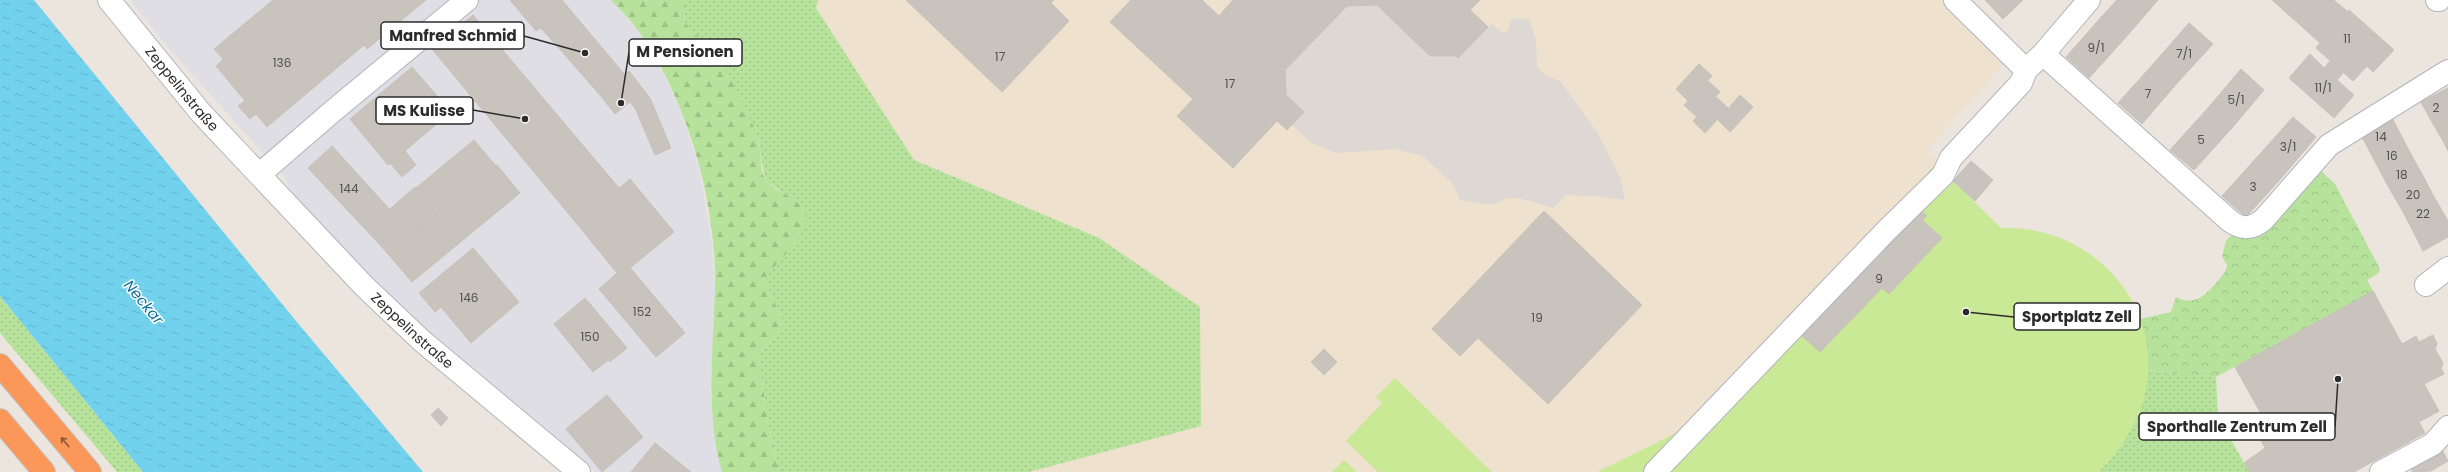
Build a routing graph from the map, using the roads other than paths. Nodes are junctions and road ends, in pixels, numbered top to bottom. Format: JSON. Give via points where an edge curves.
{"nodes":[{"id":1,"x":109,"y":0,"type":"edge"},
{"id":2,"x":467,"y":0,"type":"edge"},
{"id":3,"x":1955,"y":0,"type":"edge"},
{"id":4,"x":2089,"y":0,"type":"edge"},
{"id":5,"x":2043,"y":54,"type":"junction"},
{"id":6,"x":2026,"y":70,"type":"junction"},
{"id":7,"x":2448,"y":71,"type":"edge"},
{"id":8,"x":260,"y":174,"type":"junction"},
{"id":9,"x":2448,"y":268,"type":"edge"},
{"id":10,"x":2426,"y":285,"type":"dead end"},
{"id":11,"x":0,"y":365,"type":"edge"},
{"id":12,"x":0,"y":420,"type":"edge"},
{"id":13,"x":2448,"y":427,"type":"edge"},
{"id":14,"x":44,"y":472,"type":"edge"},
{"id":15,"x":90,"y":472,"type":"edge"},
{"id":16,"x":579,"y":472,"type":"edge"},
{"id":17,"x":1655,"y":472,"type":"edge"},
{"id":18,"x":2381,"y":472,"type":"edge"}],
"edges":[{"from":1,"to":8,"type":"street","name":"Zeppelinstraße","via":[[201,113]]},
{"from":2,"to":8,"type":"street"},
{"from":3,"to":6,"type":"street"},
{"from":4,"to":5,"type":"street"},
{"from":5,"to":6,"type":"street"},
{"from":5,"to":7,"type":"street","via":[[2230,221],[2239,227],[2247,228],[2264,219],[2329,144]]},
{"from":6,"to":17,"type":"street","via":[[2021,83],[1951,158],[1943,175]]},
{"from":8,"to":16,"type":"street","name":"Zeppelinstraße","via":[[403,324]]},
{"from":9,"to":10,"type":"street"},
{"from":15,"to":11,"type":"highway","one_way":true},
{"from":12,"to":14,"type":"highway"},
{"from":13,"to":18,"type":"street","via":[[2433,444]]}]}
